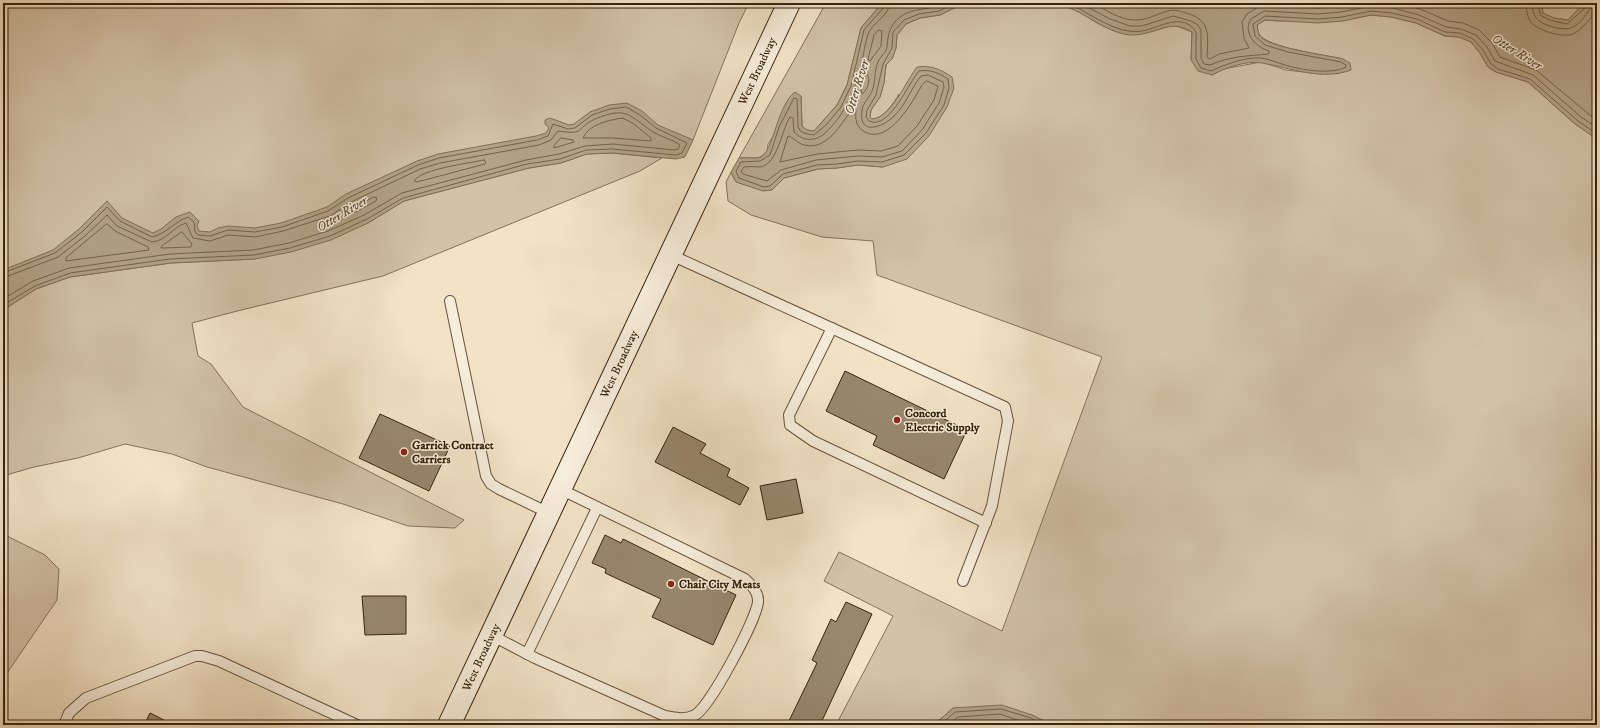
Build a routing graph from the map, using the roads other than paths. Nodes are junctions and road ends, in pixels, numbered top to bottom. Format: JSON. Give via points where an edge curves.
{"nodes":[{"id":1,"x":789,"y":3,"type":"edge"},
{"id":2,"x":671,"y":255,"type":"junction"},
{"id":3,"x":450,"y":300,"type":"dead end"},
{"id":4,"x":832,"y":328,"type":"junction"},
{"id":5,"x":560,"y":489,"type":"junction"},
{"id":6,"x":597,"y":508,"type":"junction"},
{"id":7,"x":549,"y":512,"type":"junction"},
{"id":8,"x":986,"y":523,"type":"junction"},
{"id":9,"x":963,"y":581,"type":"dead end"},
{"id":10,"x":491,"y":635,"type":"junction"},
{"id":11,"x":527,"y":654,"type":"junction"},
{"id":12,"x":64,"y":725,"type":"edge"},
{"id":13,"x":356,"y":725,"type":"edge"},
{"id":14,"x":449,"y":725,"type":"edge"}],
"edges":[{"from":1,"to":2,"type":"main road","name":"West Broadway"},
{"from":2,"to":4,"type":"lane"},
{"from":2,"to":5,"type":"main road","name":"West Broadway"},
{"from":3,"to":7,"type":"lane","via":[[486,476],[490,484]]},
{"from":4,"to":8,"type":"lane","via":[[1005,408],[1008,422],[992,506]]},
{"from":4,"to":8,"type":"lane","via":[[789,415],[790,426],[813,441]]},
{"from":5,"to":6,"type":"lane"},
{"from":5,"to":7,"type":"main road","name":"West Broadway"},
{"from":6,"to":11,"type":"lane"},
{"from":6,"to":11,"type":"lane","via":[[745,579],[754,588],[758,600],[755,614],[713,693],[696,715],[679,719],[665,716]]},
{"from":7,"to":10,"type":"main road","name":"West Broadway"},
{"from":8,"to":9,"type":"lane"},
{"from":10,"to":11,"type":"lane"},
{"from":10,"to":14,"type":"main road","name":"West Broadway"},
{"from":12,"to":13,"type":"lane","via":[[69,713],[86,698],[195,656],[202,656],[219,661]]}]}
